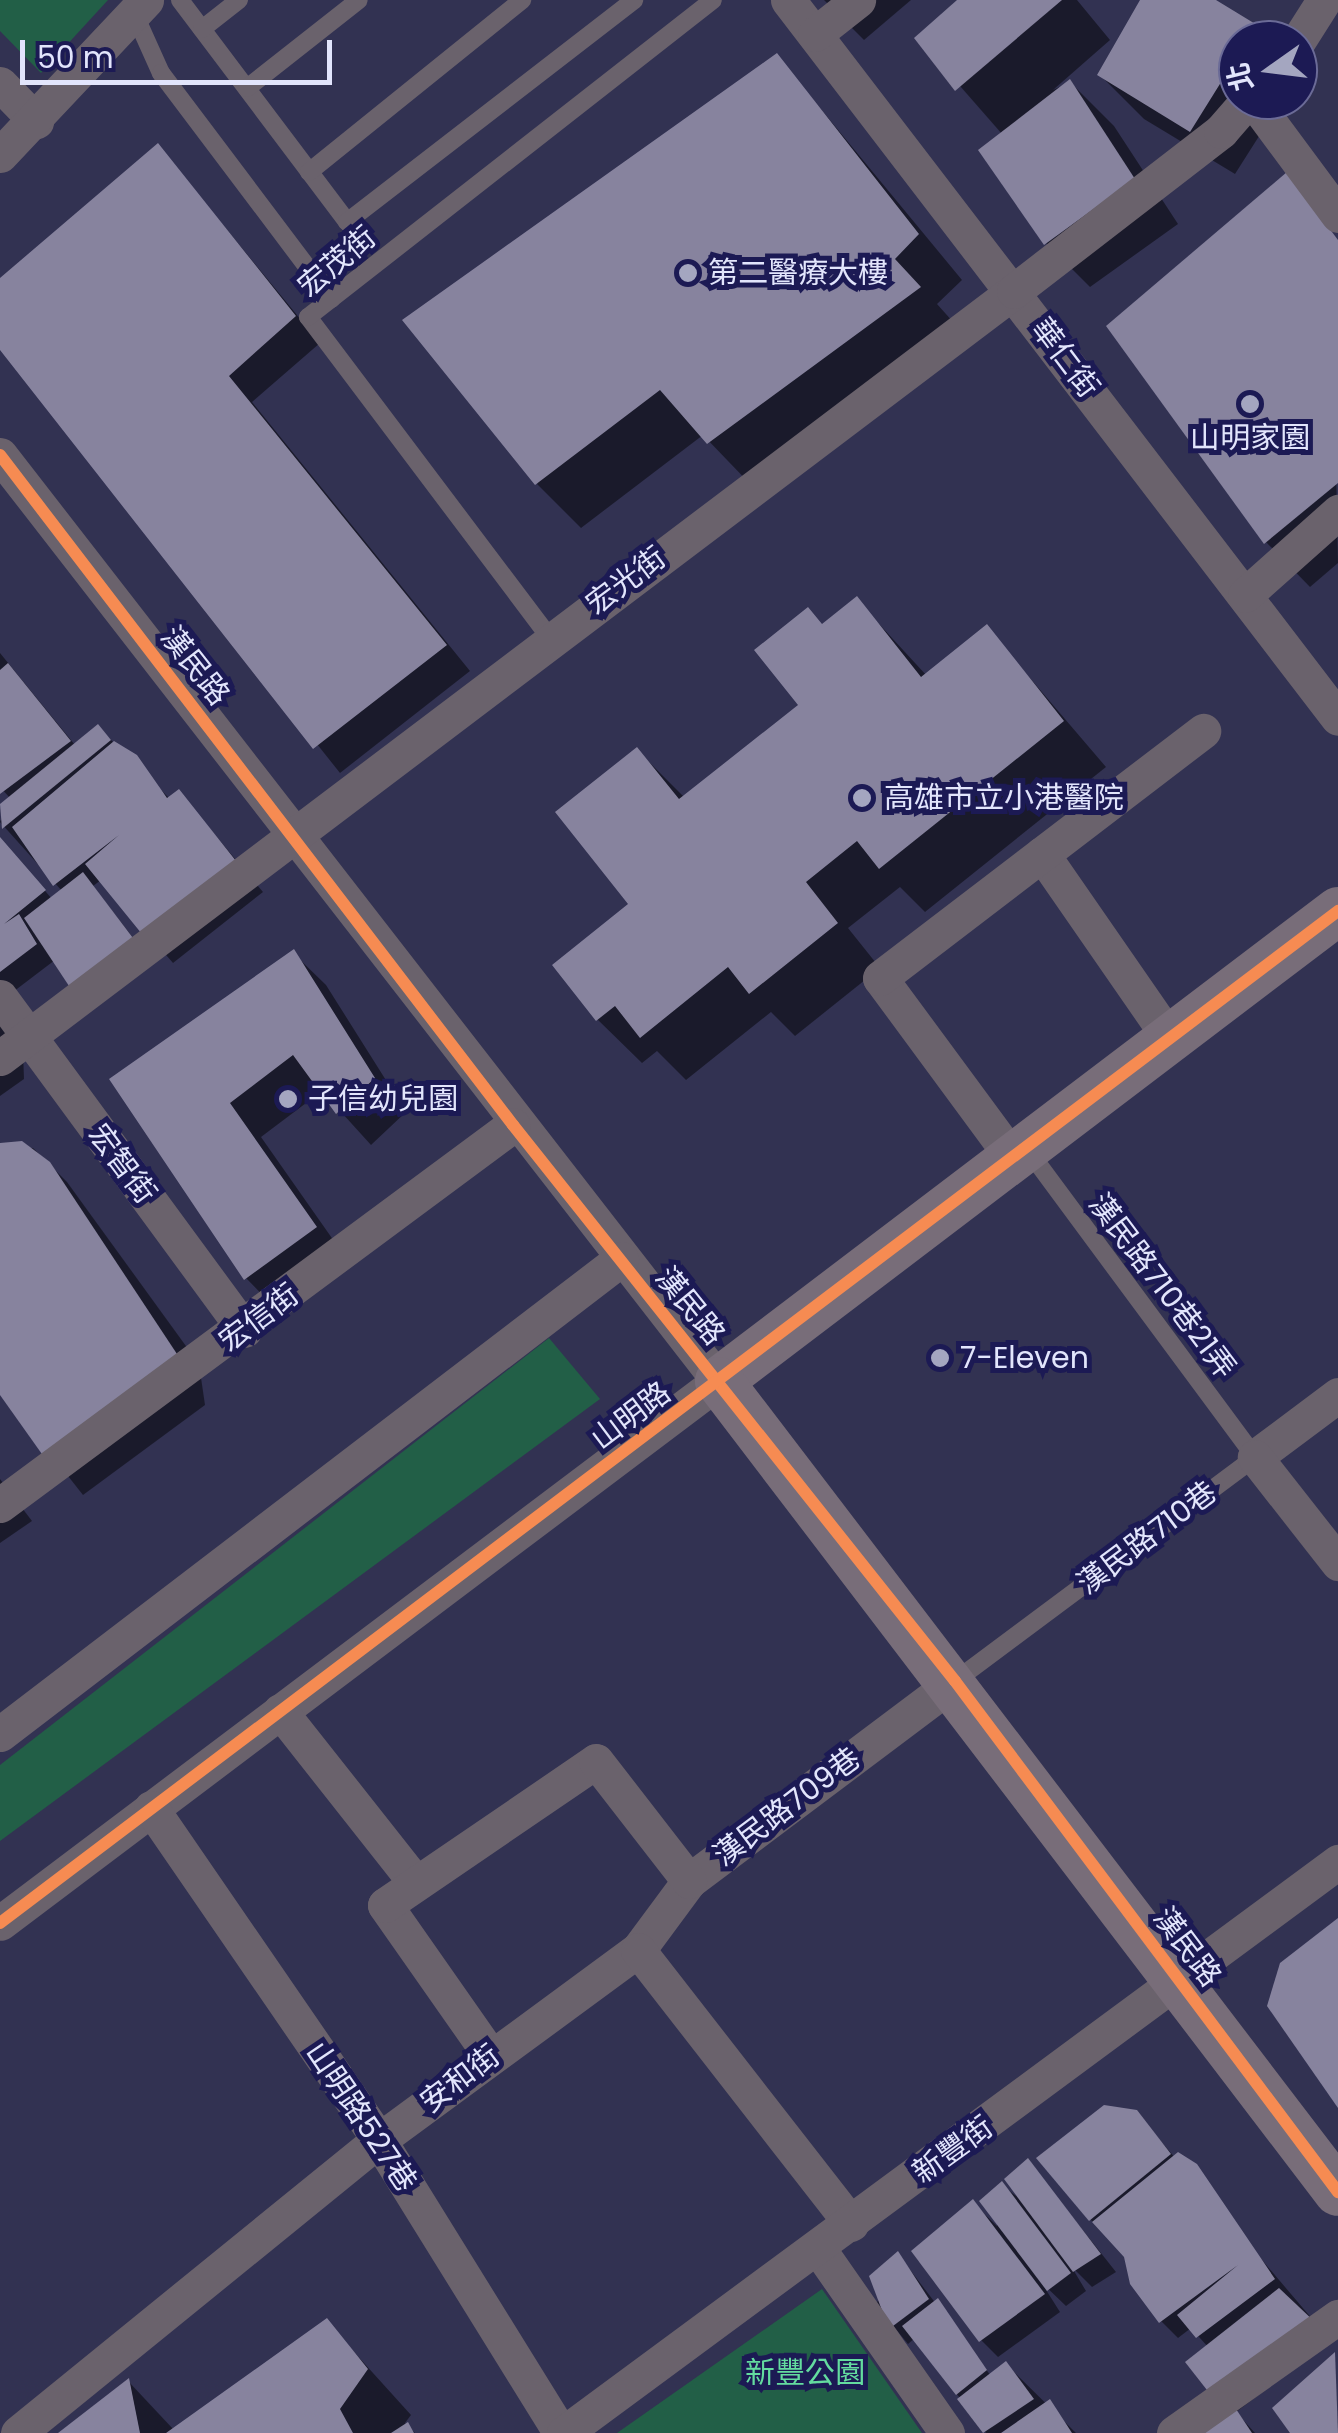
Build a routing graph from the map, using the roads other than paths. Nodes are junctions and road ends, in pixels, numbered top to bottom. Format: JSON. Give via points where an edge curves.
{"nodes":[{"id":1,"x":180,"y":0,"type":"edge"},
{"id":2,"x":239,"y":0,"type":"edge"},
{"id":3,"x":359,"y":0,"type":"edge"},
{"id":4,"x":522,"y":0,"type":"edge"},
{"id":5,"x":634,"y":0,"type":"edge"},
{"id":6,"x":713,"y":0,"type":"edge"},
{"id":7,"x":788,"y":0,"type":"edge"},
{"id":8,"x":858,"y":0,"type":"edge"},
{"id":9,"x":140,"y":7,"type":"edge"},
{"id":10,"x":202,"y":29,"type":"junction"},
{"id":11,"x":814,"y":34,"type":"junction"},
{"id":12,"x":0,"y":84,"type":"edge"},
{"id":13,"x":247,"y":88,"type":"junction"},
{"id":14,"x":1232,"y":120,"type":"edge"},
{"id":15,"x":1266,"y":120,"type":"edge"},
{"id":16,"x":36,"y":121,"type":"junction"},
{"id":17,"x":0,"y":155,"type":"edge"},
{"id":18,"x":310,"y":172,"type":"junction"},
{"id":19,"x":1338,"y":215,"type":"edge"},
{"id":20,"x":1014,"y":292,"type":"junction"},
{"id":21,"x":331,"y":299,"type":"junction"},
{"id":22,"x":0,"y":455,"type":"edge"},
{"id":23,"x":1338,"y":512,"type":"edge"},
{"id":24,"x":1245,"y":595,"type":"junction"},
{"id":25,"x":550,"y":638,"type":"junction"},
{"id":26,"x":1338,"y":718,"type":"edge"},
{"id":27,"x":1203,"y":731,"type":"dead end"},
{"id":28,"x":292,"y":832,"type":"junction"},
{"id":29,"x":1042,"y":854,"type":"junction"},
{"id":30,"x":1338,"y":910,"type":"edge"},
{"id":31,"x":0,"y":997,"type":"edge"},
{"id":32,"x":29,"y":1037,"type":"junction"},
{"id":33,"x":1170,"y":1039,"type":"junction"},
{"id":34,"x":0,"y":1058,"type":"edge"},
{"id":35,"x":513,"y":1125,"type":"junction"},
{"id":36,"x":1018,"y":1152,"type":"junction"},
{"id":37,"x":621,"y":1259,"type":"junction"},
{"id":38,"x":246,"y":1330,"type":"junction"},
{"id":39,"x":719,"y":1382,"type":"junction"},
{"id":40,"x":1338,"y":1394,"type":"edge"},
{"id":41,"x":1255,"y":1457,"type":"junction"},
{"id":42,"x":0,"y":1506,"type":"edge"},
{"id":43,"x":1338,"y":1562,"type":"edge"},
{"id":44,"x":955,"y":1681,"type":"junction"},
{"id":45,"x":280,"y":1711,"type":"junction"},
{"id":46,"x":0,"y":1734,"type":"edge"},
{"id":47,"x":151,"y":1808,"type":"junction"},
{"id":48,"x":1338,"y":1862,"type":"edge"},
{"id":49,"x":689,"y":1881,"type":"junction"},
{"id":50,"x":416,"y":1882,"type":"junction"},
{"id":51,"x":0,"y":1923,"type":"edge"},
{"id":52,"x":638,"y":1950,"type":"junction"},
{"id":53,"x":1184,"y":1982,"type":"junction"},
{"id":54,"x":490,"y":2055,"type":"junction"},
{"id":55,"x":379,"y":2140,"type":"junction"},
{"id":56,"x":1338,"y":2192,"type":"edge"},
{"id":57,"x":851,"y":2224,"type":"junction"},
{"id":58,"x":820,"y":2251,"type":"junction"},
{"id":59,"x":1338,"y":2317,"type":"edge"},
{"id":60,"x":18,"y":2433,"type":"edge"},
{"id":61,"x":562,"y":2433,"type":"edge"},
{"id":62,"x":947,"y":2433,"type":"edge"},
{"id":63,"x":1174,"y":2433,"type":"edge"}],
"edges":[{"from":1,"to":10,"type":"lane"},
{"from":2,"to":10,"type":"lane"},
{"from":3,"to":13,"type":"lane"},
{"from":4,"to":18,"type":"lane"},
{"from":5,"to":18,"type":"lane","via":[[347,222]]},
{"from":6,"to":21,"type":"lane","name":"宏茂街"},
{"from":7,"to":11,"type":"street","name":"華仁街"},
{"from":8,"to":11,"type":"street"},
{"from":9,"to":16,"type":"street"},
{"from":9,"to":21,"type":"lane","via":[[161,74]]},
{"from":10,"to":13,"type":"lane"},
{"from":11,"to":20,"type":"street","name":"華仁街"},
{"from":12,"to":16,"type":"street"},
{"from":13,"to":18,"type":"lane"},
{"from":14,"to":20,"type":"street","name":"宏光街"},
{"from":15,"to":19,"type":"street"},
{"from":16,"to":17,"type":"street"},
{"from":20,"to":24,"type":"street","name":"華仁街"},
{"from":20,"to":25,"type":"street","name":"宏光街"},
{"from":21,"to":25,"type":"lane","name":"宏茂街","via":[[308,317]]},
{"from":22,"to":28,"type":"street","name":"漢民路"},
{"from":23,"to":24,"type":"street"},
{"from":24,"to":26,"type":"street","name":"華仁街"},
{"from":25,"to":28,"type":"street","name":"宏光街"},
{"from":27,"to":29,"type":"street"},
{"from":28,"to":32,"type":"street","name":"宏光街"},
{"from":28,"to":35,"type":"street","name":"漢民路"},
{"from":29,"to":33,"type":"street"},
{"from":29,"to":36,"type":"street","via":[[880,978]]},
{"from":30,"to":33,"type":"street","name":"山明路"},
{"from":31,"to":32,"type":"street","name":"宏智街"},
{"from":32,"to":34,"type":"street","name":"宏光街"},
{"from":32,"to":38,"type":"street","name":"宏智街"},
{"from":33,"to":36,"type":"street","name":"山明路"},
{"from":35,"to":37,"type":"street","name":"漢民路"},
{"from":35,"to":38,"type":"street","name":"宏信街"},
{"from":36,"to":39,"type":"street","name":"山明路"},
{"from":36,"to":41,"type":"lane","name":"漢民路710巷21弄"},
{"from":37,"to":39,"type":"street","name":"漢民路"},
{"from":37,"to":46,"type":"street"},
{"from":38,"to":42,"type":"street","name":"宏信街"},
{"from":39,"to":44,"type":"street","name":"漢民路"},
{"from":39,"to":45,"type":"street","name":"山明路"},
{"from":40,"to":41,"type":"street","name":"漢民路710巷"},
{"from":41,"to":43,"type":"street"},
{"from":41,"to":44,"type":"lane","name":"漢民路710巷"},
{"from":44,"to":49,"type":"street","name":"漢民路709巷"},
{"from":44,"to":53,"type":"street","name":"漢民路"},
{"from":45,"to":47,"type":"street","name":"山明路"},
{"from":45,"to":50,"type":"street"},
{"from":47,"to":51,"type":"street","name":"山明路"},
{"from":47,"to":55,"type":"street","name":"山明路527巷"},
{"from":48,"to":53,"type":"street","name":"新豐街"},
{"from":49,"to":50,"type":"street","via":[[596,1761]]},
{"from":49,"to":52,"type":"street","name":"漢民路709巷"},
{"from":50,"to":54,"type":"street","via":[[385,1906]]},
{"from":52,"to":54,"type":"street","name":"安和街"},
{"from":52,"to":57,"type":"street"},
{"from":53,"to":56,"type":"street","name":"漢民路"},
{"from":53,"to":57,"type":"street","name":"新豐街"},
{"from":54,"to":55,"type":"street","name":"安和街"},
{"from":55,"to":60,"type":"street","name":"安和街"},
{"from":55,"to":61,"type":"street","name":"山明路527巷"},
{"from":57,"to":58,"type":"street","name":"新豐街"},
{"from":58,"to":61,"type":"street","name":"新豐街"},
{"from":58,"to":62,"type":"street"},
{"from":59,"to":63,"type":"street"}]}
